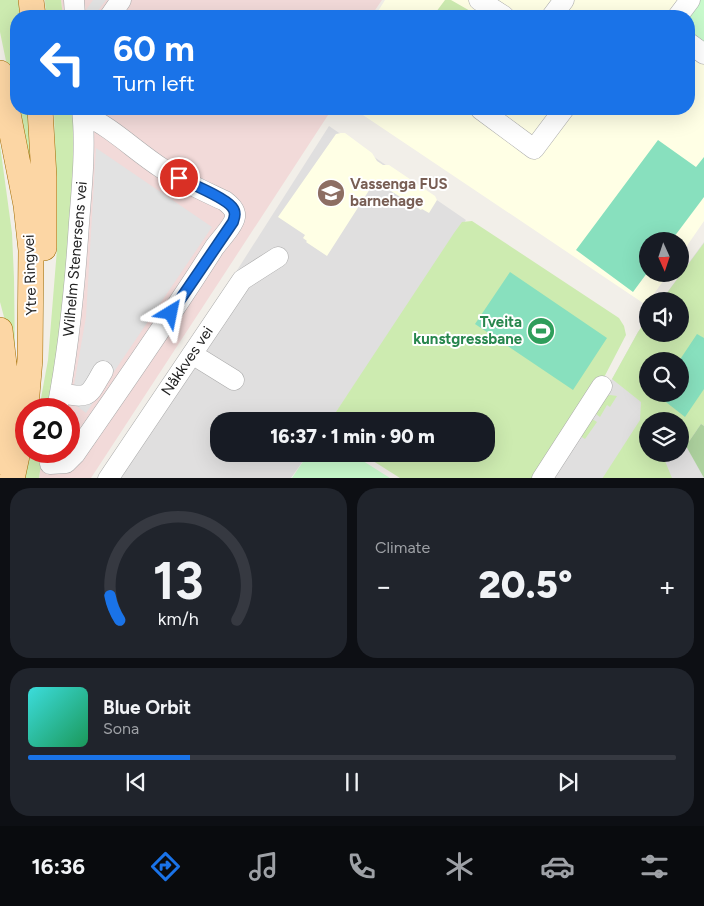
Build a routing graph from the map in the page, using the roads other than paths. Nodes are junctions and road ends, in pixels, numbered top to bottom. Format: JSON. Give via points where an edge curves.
{"nodes":[{"id":1,"x":479,"y":0,"type":"edge"},
{"id":2,"x":495,"y":10,"type":"edge"},
{"id":3,"x":0,"y":73,"type":"edge"},
{"id":4,"x":0,"y":77,"type":"edge"},
{"id":5,"x":40,"y":115,"type":"edge"},
{"id":6,"x":82,"y":115,"type":"edge"},
{"id":7,"x":88,"y":115,"type":"edge"},
{"id":8,"x":488,"y":115,"type":"edge"},
{"id":9,"x":559,"y":115,"type":"edge"},
{"id":10,"x":278,"y":257,"type":"dead end"},
{"id":11,"x":0,"y":330,"type":"edge"},
{"id":12,"x":192,"y":354,"type":"junction"},
{"id":13,"x":103,"y":371,"type":"dead end"},
{"id":14,"x":234,"y":380,"type":"dead end"},
{"id":15,"x":602,"y":386,"type":"dead end"},
{"id":16,"x":27,"y":398,"type":"edge"},
{"id":17,"x":29,"y":398,"type":"edge"},
{"id":18,"x":59,"y":398,"type":"edge"},
{"id":19,"x":75,"y":398,"type":"edge"},
{"id":20,"x":15,"y":443,"type":"edge"},
{"id":21,"x":49,"y":465,"type":"edge"},
{"id":22,"x":5,"y":471,"type":"edge"},
{"id":23,"x":108,"y":478,"type":"edge"},
{"id":24,"x":542,"y":478,"type":"edge"}],
"edges":[{"from":1,"to":2,"type":"street"},
{"from":3,"to":16,"type":"main road","name":"Ytre Ringvei","via":[[26,205],[31,250]]},
{"from":4,"to":22,"type":"main road","name":"Ytre Ringvei","via":[[15,206],[21,296],[17,381]]},
{"from":5,"to":17,"type":"main road","via":[[44,245],[41,314]]},
{"from":6,"to":18,"type":"street","name":"Wilhelm Stenersens vei","via":[[77,267]]},
{"from":7,"to":21,"type":"street","via":[[163,169],[225,201],[235,216],[75,454],[66,463]]},
{"from":8,"to":9,"type":"street","via":[[534,148]]},
{"from":10,"to":12,"type":"street","name":"Nåkkves vei","via":[[242,280]]},
{"from":11,"to":22,"type":"main road","via":[[7,390]]},
{"from":12,"to":14,"type":"street"},
{"from":12,"to":23,"type":"street","name":"Nåkkves vei"},
{"from":13,"to":19,"type":"street","via":[[91,391]]},
{"from":15,"to":24,"type":"street"},
{"from":20,"to":22,"type":"main road","name":"Ytre Ringvei"}]}
